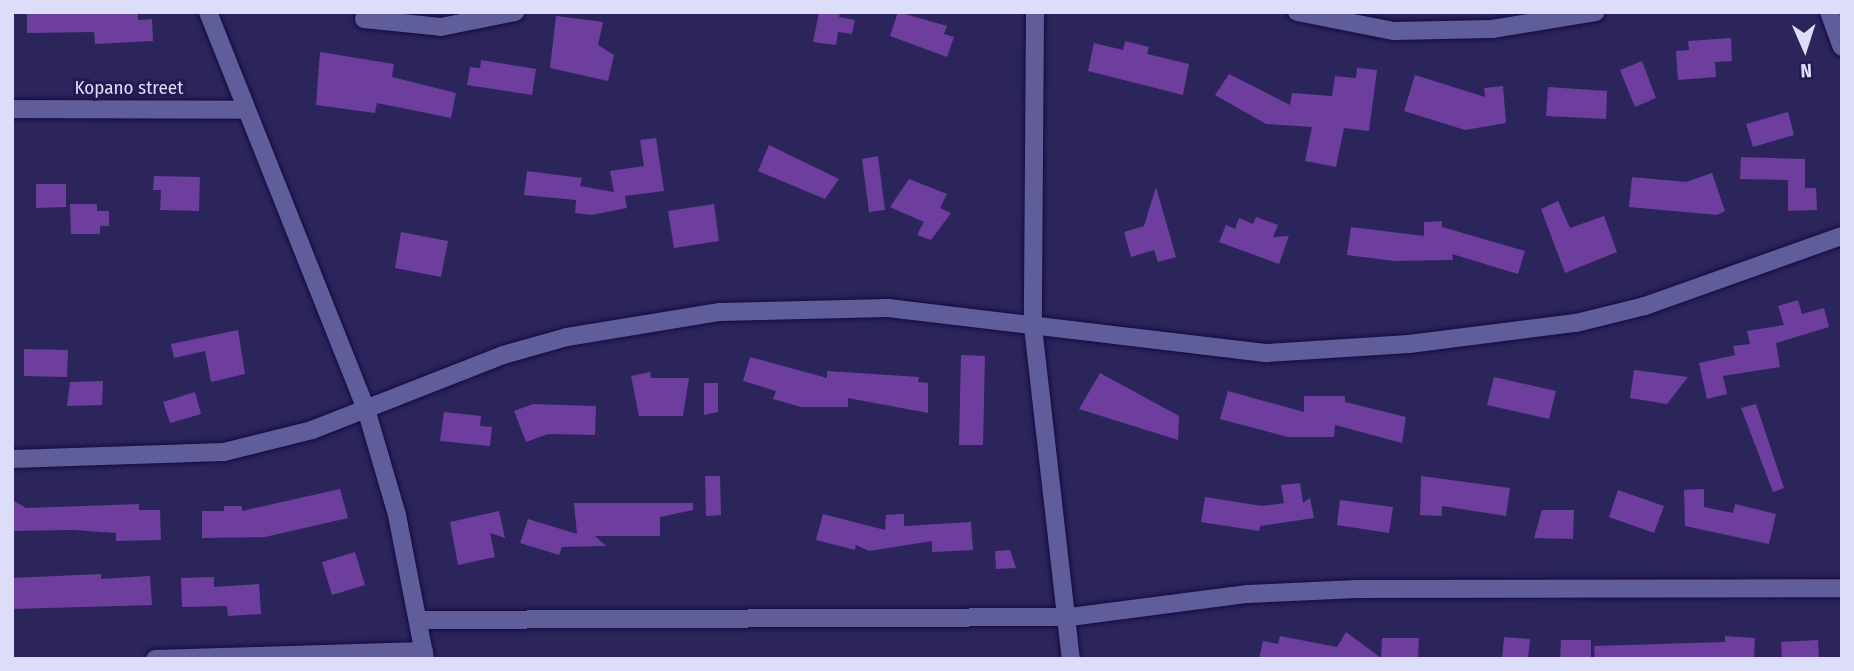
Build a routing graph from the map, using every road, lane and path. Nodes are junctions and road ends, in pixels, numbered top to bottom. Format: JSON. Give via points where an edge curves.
{"nodes":[{"id":1,"x":208,"y":12,"type":"edge"},
{"id":2,"x":515,"y":12,"type":"edge"},
{"id":3,"x":1035,"y":12,"type":"edge"},
{"id":4,"x":1297,"y":12,"type":"edge"},
{"id":5,"x":1596,"y":12,"type":"edge"},
{"id":6,"x":1829,"y":12,"type":"edge"},
{"id":7,"x":364,"y":19,"type":"dead end"},
{"id":8,"x":1842,"y":47,"type":"edge"},
{"id":9,"x":12,"y":109,"type":"edge"},
{"id":10,"x":245,"y":110,"type":"junction"},
{"id":11,"x":1842,"y":236,"type":"edge"},
{"id":12,"x":1033,"y":327,"type":"junction"},
{"id":13,"x":366,"y":409,"type":"junction"},
{"id":14,"x":12,"y":459,"type":"edge"},
{"id":15,"x":1842,"y":588,"type":"edge"},
{"id":16,"x":1070,"y":617,"type":"junction"},
{"id":17,"x":419,"y":620,"type":"junction"},
{"id":18,"x":424,"y":655,"type":"edge"},
{"id":19,"x":155,"y":659,"type":"edge"},
{"id":20,"x":1071,"y":659,"type":"edge"}],
"edges":[{"from":1,"to":10,"type":"street"},
{"from":2,"to":7,"type":"street","via":[[441,27]]},
{"from":3,"to":12,"type":"street"},
{"from":4,"to":5,"type":"street","via":[[1394,31],[1492,29]]},
{"from":6,"to":8,"type":"street"},
{"from":9,"to":10,"type":"street","name":"Kopano street"},
{"from":10,"to":13,"type":"street"},
{"from":11,"to":12,"type":"street","via":[[1645,306],[1496,334],[1267,353]]},
{"from":12,"to":13,"type":"street","via":[[865,307],[720,312],[567,337],[503,355]]},
{"from":12,"to":16,"type":"street"},
{"from":13,"to":14,"type":"street","via":[[312,430],[224,452]]},
{"from":13,"to":17,"type":"street","via":[[397,515]]},
{"from":15,"to":16,"type":"street","via":[[1357,589],[1248,594]]},
{"from":16,"to":17,"type":"street"},
{"from":16,"to":20,"type":"street"},
{"from":17,"to":18,"type":"street"},
{"from":18,"to":19,"type":"street"}]}
